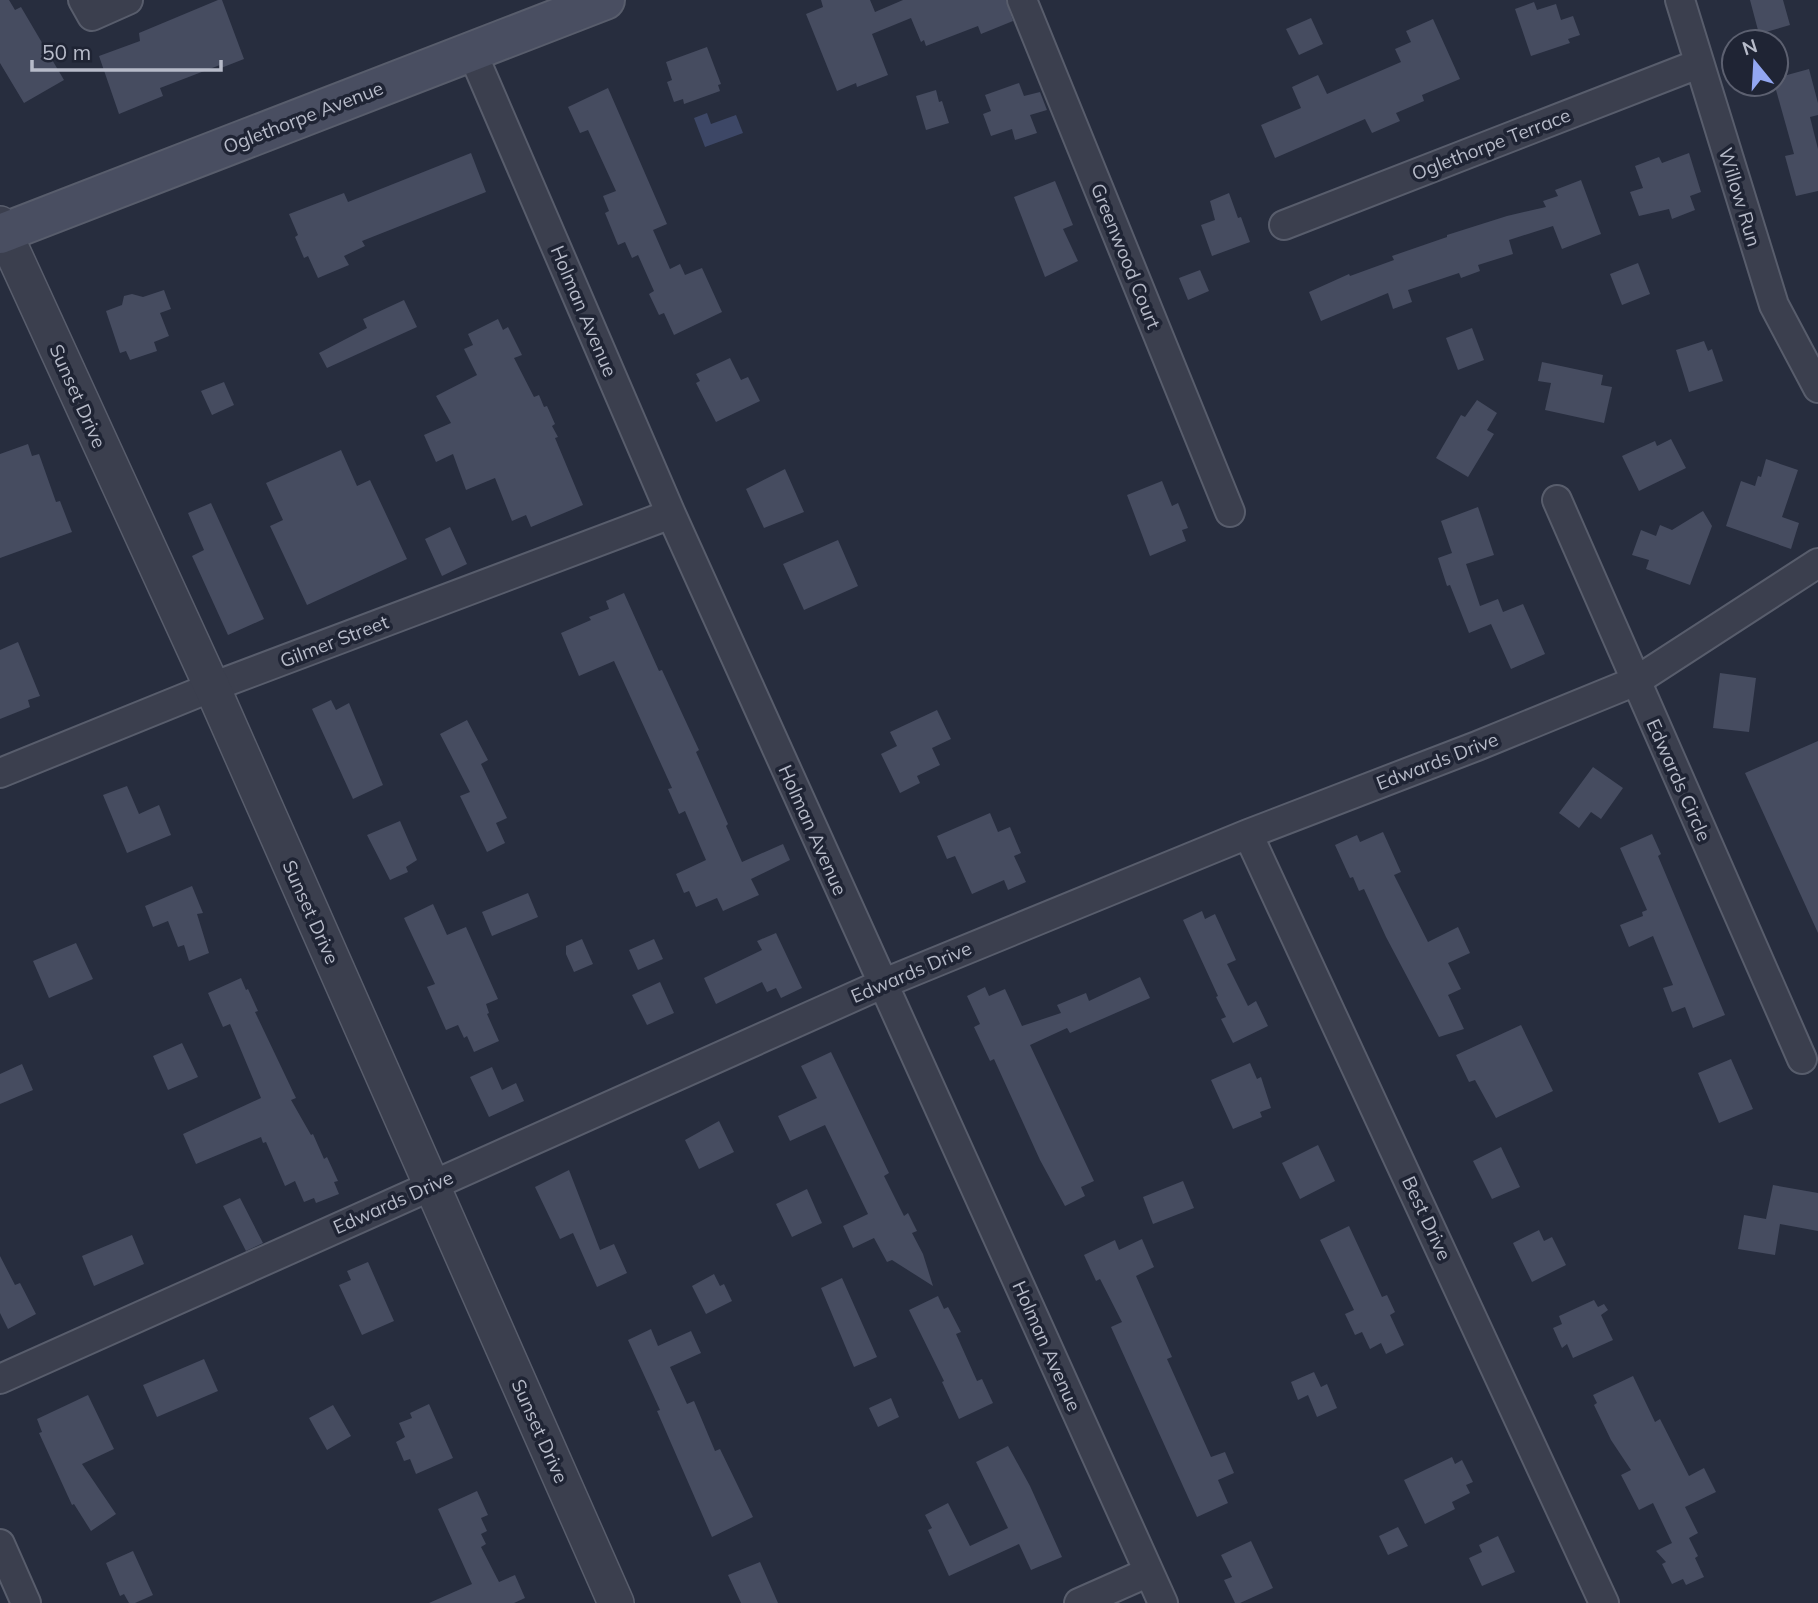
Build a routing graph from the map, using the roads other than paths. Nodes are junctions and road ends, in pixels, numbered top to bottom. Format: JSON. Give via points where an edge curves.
{"nodes":[{"id":1,"x":83,"y":0,"type":"edge"},
{"id":2,"x":128,"y":0,"type":"edge"},
{"id":3,"x":605,"y":0,"type":"edge"},
{"id":4,"x":1022,"y":0,"type":"edge"},
{"id":5,"x":1680,"y":0,"type":"edge"},
{"id":6,"x":472,"y":52,"type":"junction"},
{"id":7,"x":1698,"y":64,"type":"junction"},
{"id":8,"x":1284,"y":225,"type":"dead end"},
{"id":9,"x":2,"y":230,"type":"edge"},
{"id":10,"x":1818,"y":388,"type":"edge"},
{"id":11,"x":1557,"y":500,"type":"dead end"},
{"id":12,"x":1230,"y":512,"type":"dead end"},
{"id":13,"x":671,"y":514,"type":"junction"},
{"id":14,"x":1818,"y":563,"type":"edge"},
{"id":15,"x":1636,"y":681,"type":"junction"},
{"id":16,"x":212,"y":687,"type":"junction"},
{"id":17,"x":0,"y":773,"type":"edge"},
{"id":18,"x":1248,"y":834,"type":"junction"},
{"id":19,"x":882,"y":984,"type":"junction"},
{"id":20,"x":1802,"y":1059,"type":"dead end"},
{"id":21,"x":431,"y":1184,"type":"junction"},
{"id":22,"x":0,"y":1379,"type":"edge"},
{"id":23,"x":0,"y":1544,"type":"edge"},
{"id":24,"x":1149,"y":1572,"type":"junction"},
{"id":25,"x":26,"y":1603,"type":"edge"},
{"id":26,"x":616,"y":1603,"type":"edge"},
{"id":27,"x":1079,"y":1603,"type":"edge"},
{"id":28,"x":1163,"y":1603,"type":"edge"},
{"id":29,"x":1604,"y":1603,"type":"edge"}],
"edges":[{"from":1,"to":2,"type":"street","via":[[92,16]]},
{"from":3,"to":6,"type":"main road","name":"Oglethorpe Avenue"},
{"from":4,"to":12,"type":"street","name":"Greenwood Court"},
{"from":5,"to":7,"type":"street","name":"Willow Run"},
{"from":6,"to":9,"type":"main road","name":"Oglethorpe Avenue"},
{"from":6,"to":13,"type":"street","name":"Holman Avenue"},
{"from":7,"to":8,"type":"street","name":"Oglethorpe Terrace"},
{"from":7,"to":10,"type":"street","name":"Willow Run","via":[[1774,305]]},
{"from":9,"to":16,"type":"street","name":"Sunset Drive"},
{"from":11,"to":15,"type":"street","name":"Edwards Circle"},
{"from":13,"to":16,"type":"street","name":"Gilmer Street"},
{"from":13,"to":19,"type":"street","name":"Holman Avenue"},
{"from":14,"to":15,"type":"street","name":"Edwards Drive"},
{"from":15,"to":18,"type":"street","name":"Edwards Drive"},
{"from":15,"to":20,"type":"street","name":"Edwards Circle"},
{"from":16,"to":17,"type":"street","name":"Gilmer Street"},
{"from":16,"to":21,"type":"street","name":"Sunset Drive"},
{"from":18,"to":19,"type":"street","name":"Edwards Drive"},
{"from":18,"to":29,"type":"street","name":"Best Drive"},
{"from":19,"to":21,"type":"street","name":"Edwards Drive"},
{"from":19,"to":24,"type":"street","name":"Holman Avenue"},
{"from":21,"to":22,"type":"street","name":"Edwards Drive"},
{"from":21,"to":26,"type":"street","name":"Sunset Drive"},
{"from":23,"to":25,"type":"street"},
{"from":24,"to":27,"type":"street"},
{"from":24,"to":28,"type":"street","name":"Holman Avenue"}]}
